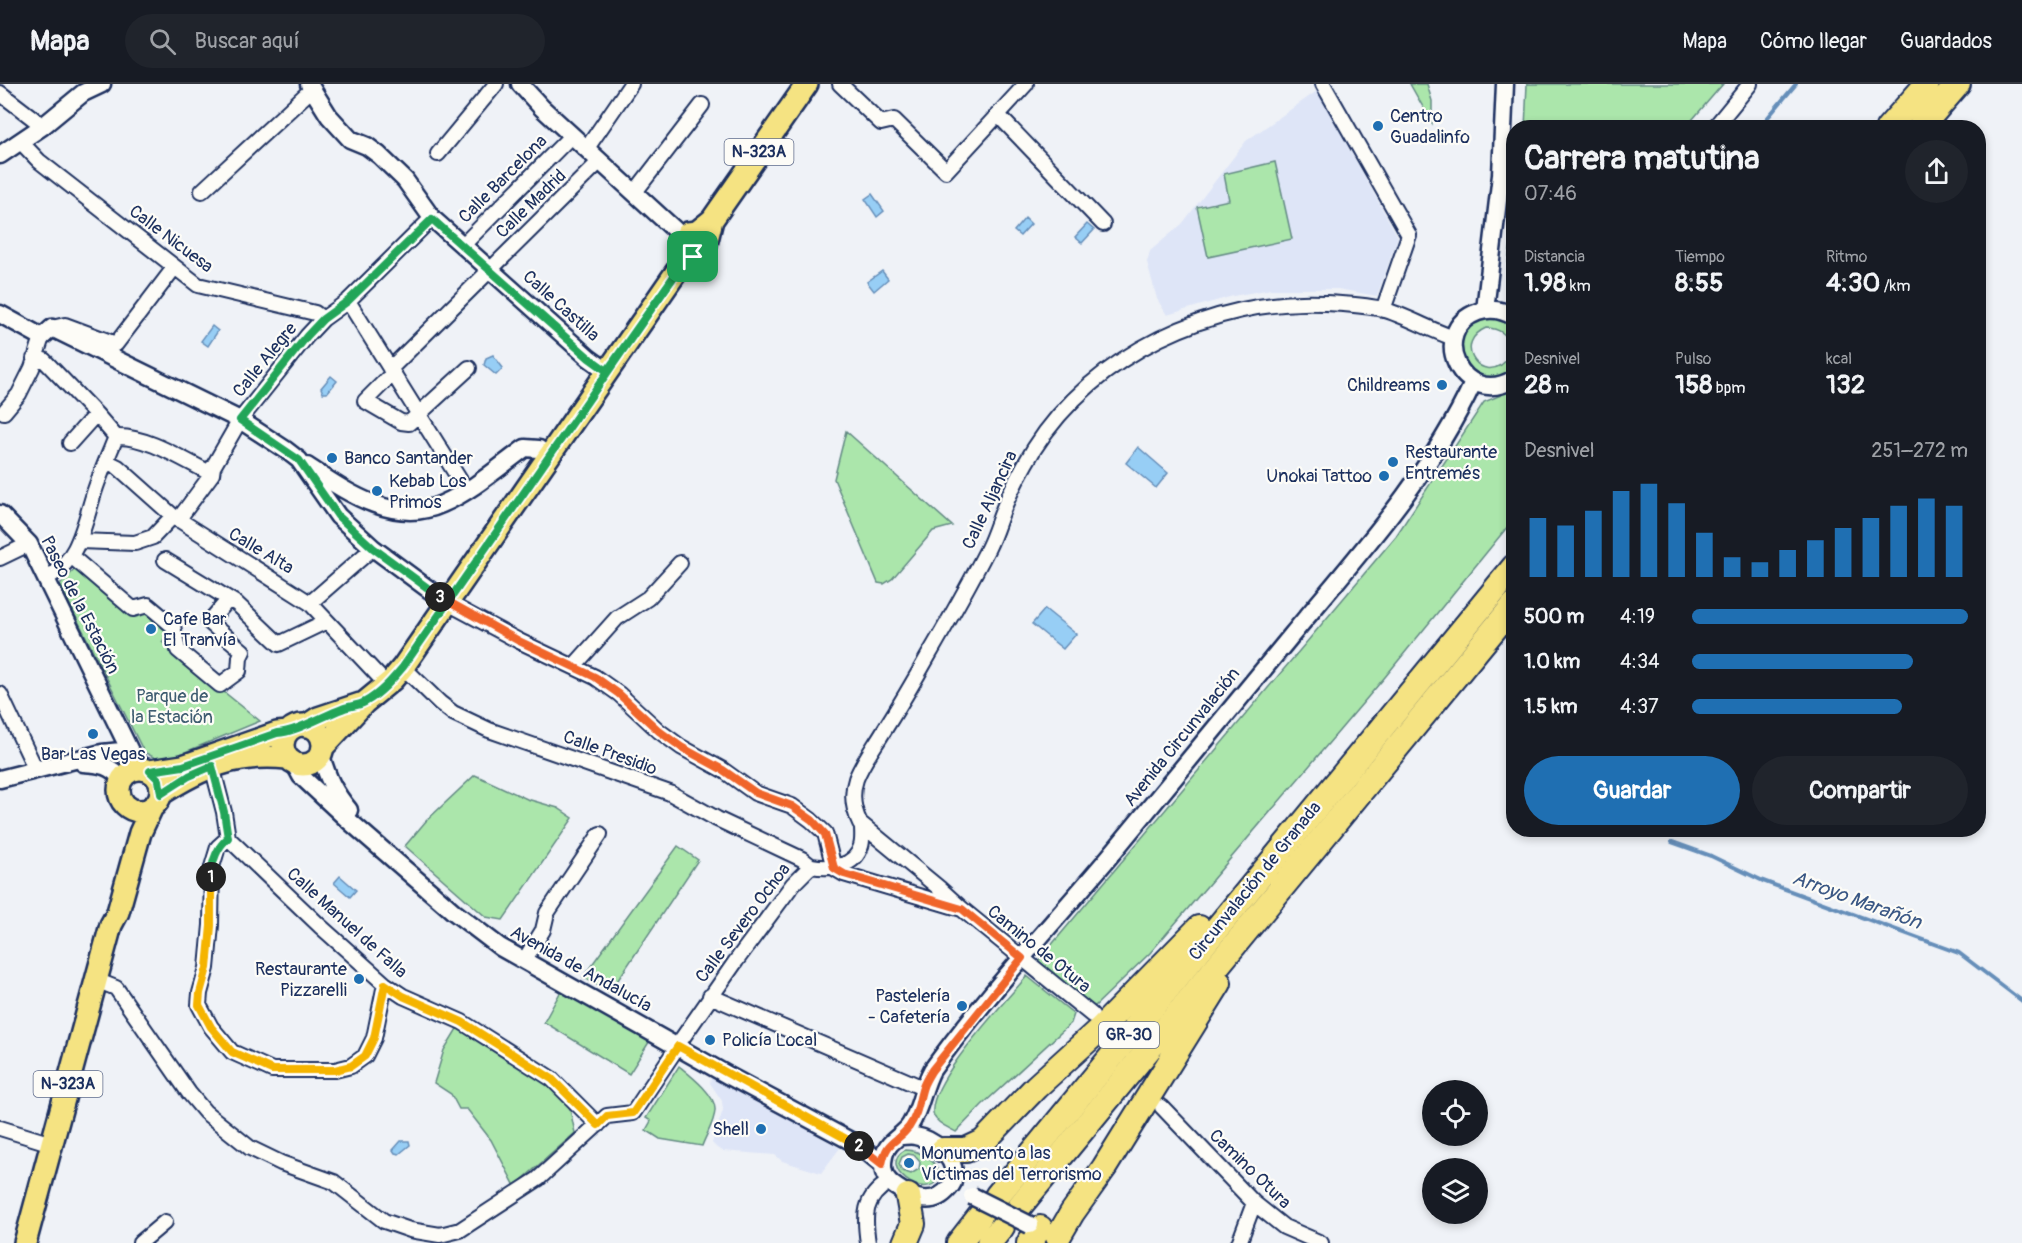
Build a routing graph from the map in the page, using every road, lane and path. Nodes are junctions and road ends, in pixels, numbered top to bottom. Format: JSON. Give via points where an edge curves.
{"nodes":[{"id":1,"x":102,"y":84,"type":"edge"},
{"id":2,"x":496,"y":84,"type":"edge"},
{"id":3,"x":520,"y":84,"type":"edge"},
{"id":4,"x":631,"y":84,"type":"edge"},
{"id":5,"x":807,"y":84,"type":"edge"},
{"id":6,"x":840,"y":84,"type":"edge"},
{"id":7,"x":1026,"y":84,"type":"edge"},
{"id":8,"x":1323,"y":84,"type":"edge"},
{"id":9,"x":1505,"y":84,"type":"edge"},
{"id":10,"x":1750,"y":84,"type":"edge"},
{"id":11,"x":1927,"y":84,"type":"edge"},
{"id":12,"x":1958,"y":84,"type":"edge"},
{"id":13,"x":311,"y":86,"type":"edge"},
{"id":14,"x":0,"y":93,"type":"edge"},
{"id":15,"x":702,"y":105,"type":"dead end"},
{"id":16,"x":998,"y":115,"type":"junction"},
{"id":17,"x":1721,"y":120,"type":"edge"},
{"id":18,"x":1895,"y":120,"type":"edge"},
{"id":19,"x":1927,"y":120,"type":"edge"},
{"id":20,"x":43,"y":126,"type":"junction"},
{"id":21,"x":568,"y":140,"type":"dead end"},
{"id":22,"x":20,"y":141,"type":"junction"},
{"id":23,"x":587,"y":148,"type":"junction"},
{"id":24,"x":438,"y":154,"type":"dead end"},
{"id":25,"x":0,"y":155,"type":"edge"},
{"id":26,"x":596,"y":165,"type":"dead end"},
{"id":27,"x":202,"y":191,"type":"dead end"},
{"id":28,"x":635,"y":192,"type":"junction"},
{"id":29,"x":432,"y":219,"type":"junction"},
{"id":30,"x":1103,"y":224,"type":"dead end"},
{"id":31,"x":692,"y":238,"type":"junction"},
{"id":32,"x":464,"y":244,"type":"junction"},
{"id":33,"x":174,"y":267,"type":"junction"},
{"id":34,"x":490,"y":269,"type":"junction"},
{"id":35,"x":348,"y":301,"type":"junction"},
{"id":36,"x":1383,"y":310,"type":"junction"},
{"id":37,"x":1485,"y":310,"type":"junction"},
{"id":38,"x":0,"y":314,"type":"edge"},
{"id":39,"x":1506,"y":314,"type":"edge"},
{"id":40,"x":323,"y":319,"type":"junction"},
{"id":41,"x":47,"y":333,"type":"junction"},
{"id":42,"x":1454,"y":338,"type":"junction"},
{"id":43,"x":34,"y":359,"type":"junction"},
{"id":44,"x":469,"y":368,"type":"dead end"},
{"id":45,"x":391,"y":371,"type":"junction"},
{"id":46,"x":607,"y":371,"type":"junction"},
{"id":47,"x":1473,"y":383,"type":"junction"},
{"id":48,"x":1506,"y":383,"type":"edge"},
{"id":49,"x":4,"y":412,"type":"dead end"},
{"id":50,"x":96,"y":414,"type":"junction"},
{"id":51,"x":418,"y":414,"type":"junction"},
{"id":52,"x":240,"y":420,"type":"junction"},
{"id":53,"x":116,"y":437,"type":"junction"},
{"id":54,"x":70,"y":443,"type":"dead end"},
{"id":55,"x":548,"y":457,"type":"junction"},
{"id":56,"x":299,"y":460,"type":"junction"},
{"id":57,"x":106,"y":461,"type":"junction"},
{"id":58,"x":212,"y":474,"type":"junction"},
{"id":59,"x":466,"y":490,"type":"junction"},
{"id":60,"x":0,"y":514,"type":"edge"},
{"id":61,"x":175,"y":518,"type":"junction"},
{"id":62,"x":79,"y":541,"type":"junction"},
{"id":63,"x":29,"y":544,"type":"junction"},
{"id":64,"x":373,"y":548,"type":"junction"},
{"id":65,"x":71,"y":556,"type":"junction"},
{"id":66,"x":0,"y":558,"type":"edge"},
{"id":67,"x":165,"y":560,"type":"dead end"},
{"id":68,"x":680,"y":563,"type":"dead end"},
{"id":69,"x":1506,"y":577,"type":"edge"},
{"id":70,"x":46,"y":578,"type":"junction"},
{"id":71,"x":229,"y":599,"type":"junction"},
{"id":72,"x":310,"y":603,"type":"junction"},
{"id":73,"x":453,"y":606,"type":"junction"},
{"id":74,"x":1506,"y":615,"type":"edge"},
{"id":75,"x":327,"y":621,"type":"junction"},
{"id":76,"x":574,"y":666,"type":"junction"},
{"id":77,"x":403,"y":667,"type":"junction"},
{"id":78,"x":387,"y":685,"type":"junction"},
{"id":79,"x":0,"y":694,"type":"edge"},
{"id":80,"x":364,"y":703,"type":"junction"},
{"id":81,"x":297,"y":729,"type":"junction"},
{"id":82,"x":322,"y":750,"type":"junction"},
{"id":83,"x":291,"y":760,"type":"junction"},
{"id":84,"x":74,"y":761,"type":"junction"},
{"id":85,"x":142,"y":764,"type":"junction"},
{"id":86,"x":212,"y":766,"type":"junction"},
{"id":87,"x":36,"y":770,"type":"junction"},
{"id":88,"x":0,"y":779,"type":"edge"},
{"id":89,"x":122,"y":780,"type":"junction"},
{"id":90,"x":156,"y":801,"type":"junction"},
{"id":91,"x":126,"y":804,"type":"junction"},
{"id":92,"x":862,"y":826,"type":"junction"},
{"id":93,"x":600,"y":834,"type":"dead end"},
{"id":94,"x":228,"y":838,"type":"junction"},
{"id":95,"x":881,"y":839,"type":"junction"},
{"id":96,"x":861,"y":845,"type":"junction"},
{"id":97,"x":852,"y":860,"type":"junction"},
{"id":98,"x":811,"y":866,"type":"junction"},
{"id":99,"x":834,"y":868,"type":"junction"},
{"id":100,"x":1261,"y":874,"type":"junction"},
{"id":101,"x":861,"y":880,"type":"junction"},
{"id":102,"x":962,"y":909,"type":"junction"},
{"id":103,"x":1262,"y":909,"type":"junction"},
{"id":104,"x":111,"y":925,"type":"junction"},
{"id":105,"x":527,"y":956,"type":"junction"},
{"id":106,"x":1022,"y":958,"type":"junction"},
{"id":107,"x":96,"y":980,"type":"junction"},
{"id":108,"x":385,"y":984,"type":"junction"},
{"id":109,"x":710,"y":996,"type":"junction"},
{"id":110,"x":1092,"y":1015,"type":"dead end"},
{"id":111,"x":680,"y":1043,"type":"junction"},
{"id":112,"x":923,"y":1088,"type":"junction"},
{"id":113,"x":1162,"y":1107,"type":"dead end"},
{"id":114,"x":918,"y":1112,"type":"junction"},
{"id":115,"x":598,"y":1125,"type":"junction"},
{"id":116,"x":0,"y":1128,"type":"edge"},
{"id":117,"x":895,"y":1140,"type":"junction"},
{"id":118,"x":52,"y":1144,"type":"junction"},
{"id":119,"x":936,"y":1146,"type":"junction"},
{"id":120,"x":882,"y":1164,"type":"junction"},
{"id":121,"x":954,"y":1176,"type":"junction"},
{"id":122,"x":898,"y":1189,"type":"junction"},
{"id":123,"x":944,"y":1195,"type":"junction"},
{"id":124,"x":1254,"y":1203,"type":"junction"},
{"id":125,"x":976,"y":1206,"type":"junction"},
{"id":126,"x":165,"y":1222,"type":"dead end"},
{"id":127,"x":1035,"y":1226,"type":"edge"},
{"id":128,"x":25,"y":1243,"type":"edge"},
{"id":129,"x":140,"y":1243,"type":"edge"},
{"id":130,"x":868,"y":1243,"type":"edge"},
{"id":131,"x":905,"y":1243,"type":"edge"},
{"id":132,"x":959,"y":1243,"type":"edge"},
{"id":133,"x":1239,"y":1243,"type":"edge"},
{"id":134,"x":1321,"y":1243,"type":"edge"}],
"edges":[{"from":1,"to":20,"type":"street","via":[[83,93]]},
{"from":2,"to":24,"type":"street"},
{"from":3,"to":23,"type":"street"},
{"from":4,"to":23,"type":"street"},
{"from":5,"to":31,"type":"main road","number":"N-323A"},
{"from":6,"to":16,"type":"street","via":[[881,123],[894,120],[946,171]]},
{"from":7,"to":16,"type":"street"},
{"from":8,"to":36,"type":"street","via":[[1409,235]]},
{"from":9,"to":37,"type":"street","via":[[1501,175]]},
{"from":10,"to":17,"type":"street"},
{"from":11,"to":18,"type":"highway"},
{"from":12,"to":19,"type":"highway"},
{"from":13,"to":27,"type":"street"},
{"from":13,"to":29,"type":"street","name":"Calle Castilla","via":[[329,116],[350,139],[367,146],[405,180]]},
{"from":14,"to":20,"type":"street"},
{"from":15,"to":28,"type":"street"},
{"from":16,"to":30,"type":"street"},
{"from":20,"to":22,"type":"street"},
{"from":21,"to":32,"type":"street","name":"Calle Barcelona"},
{"from":22,"to":25,"type":"street"},
{"from":22,"to":33,"type":"street","name":"Calle Nicuesa","via":[[39,161]]},
{"from":23,"to":28,"type":"street"},
{"from":26,"to":34,"type":"street","name":"Calle Madrid"},
{"from":28,"to":31,"type":"street"},
{"from":29,"to":32,"type":"street","name":"Calle Castilla"},
{"from":29,"to":35,"type":"street","name":"Calle Alegre"},
{"from":31,"to":46,"type":"main road","number":"N-323A","via":[[677,272]]},
{"from":32,"to":34,"type":"street","name":"Calle Castilla"},
{"from":33,"to":40,"type":"street","name":"Calle Nicuesa","via":[[198,285],[315,313]]},
{"from":33,"to":41,"type":"street","via":[[116,344],[65,325]]},
{"from":34,"to":45,"type":"street","name":"Calle Madrid"},
{"from":34,"to":46,"type":"street","name":"Calle Castilla"},
{"from":35,"to":40,"type":"street","name":"Calle Alegre"},
{"from":35,"to":45,"type":"street"},
{"from":36,"to":42,"type":"street","name":"Calle Aljancira"},
{"from":36,"to":92,"type":"street","name":"Calle Aljancira","via":[[1341,303],[1298,302],[1253,306],[1210,317],[1130,355],[1075,400],[1035,449],[979,566],[859,773],[854,810]]},
{"from":37,"to":39,"type":"street"},
{"from":37,"to":42,"type":"street","via":[[1465,320]]},
{"from":38,"to":41,"type":"street","via":[[18,325]]},
{"from":40,"to":52,"type":"street","name":"Calle Alegre"},
{"from":41,"to":43,"type":"street"},
{"from":41,"to":52,"type":"street"},
{"from":42,"to":47,"type":"street","via":[[1454,359]]},
{"from":43,"to":49,"type":"street","via":[[19,394]]},
{"from":43,"to":50,"type":"street","via":[[44,360]]},
{"from":44,"to":51,"type":"street"},
{"from":45,"to":51,"type":"street"},
{"from":45,"to":51,"type":"street","name":"Calle Madrid","via":[[366,401],[400,422],[409,423]]},
{"from":46,"to":55,"type":"main road","number":"N-323A"},
{"from":47,"to":48,"type":"street","via":[[1495,387]]},
{"from":47,"to":106,"type":"street","name":"Avenida Circunvalación","via":[[1409,491]]},
{"from":50,"to":53,"type":"street"},
{"from":50,"to":54,"type":"street"},
{"from":51,"to":59,"type":"street"},
{"from":52,"to":56,"type":"street"},
{"from":52,"to":58,"type":"street","name":"Calle Alegre"},
{"from":53,"to":57,"type":"street"},
{"from":53,"to":58,"type":"street","via":[[128,436]]},
{"from":55,"to":59,"type":"street","via":[[539,449],[525,448]]},
{"from":55,"to":73,"type":"main road","number":"N-323A"},
{"from":56,"to":59,"type":"street","via":[[357,498],[389,508],[428,509]]},
{"from":56,"to":64,"type":"street","via":[[338,516]]},
{"from":57,"to":61,"type":"street","name":"Calle Alta","via":[[118,467]]},
{"from":57,"to":62,"type":"street"},
{"from":58,"to":61,"type":"street","name":"Calle Alegre"},
{"from":60,"to":63,"type":"street","name":"Paseo de la Estación"},
{"from":61,"to":62,"type":"street","name":"Calle Alegre","via":[[153,537],[135,543]]},
{"from":61,"to":72,"type":"street","name":"Calle Alta"},
{"from":62,"to":65,"type":"street"},
{"from":63,"to":66,"type":"street"},
{"from":63,"to":70,"type":"street","name":"Paseo de la Estación"},
{"from":64,"to":72,"type":"street"},
{"from":64,"to":73,"type":"street"},
{"from":65,"to":70,"type":"street"},
{"from":65,"to":71,"type":"street","via":[[133,609],[147,605],[173,626],[178,650],[220,685],[239,671],[243,651],[209,622]]},
{"from":67,"to":71,"type":"street"},
{"from":68,"to":76,"type":"street","via":[[648,598],[617,618]]},
{"from":69,"to":100,"type":"highway","name":"Circunvalación de Granada","number":"GR-30"},
{"from":70,"to":85,"type":"street","name":"Paseo de la Estación"},
{"from":71,"to":75,"type":"street","via":[[279,644]]},
{"from":72,"to":75,"type":"street","name":"Calle Alta"},
{"from":73,"to":76,"type":"street"},
{"from":73,"to":77,"type":"main road","number":"N-323A"},
{"from":74,"to":103,"type":"highway","name":"Circunvalación de Granada","number":"GR-30"},
{"from":75,"to":78,"type":"street","name":"Calle Alta"},
{"from":76,"to":99,"type":"street","via":[[619,694],[681,747],[756,793],[792,806],[812,820],[828,839]]},
{"from":77,"to":78,"type":"main road","number":"N-323A"},
{"from":77,"to":98,"type":"street","name":"Calle Presidio","via":[[453,713],[489,730],[670,794]]},
{"from":78,"to":80,"type":"main road","number":"N-323A"},
{"from":79,"to":87,"type":"street"},
{"from":80,"to":81,"type":"main road","number":"N-323A"},
{"from":80,"to":82,"type":"main road","number":"N-323A"},
{"from":81,"to":82,"type":"main road","via":[[319,733]]},
{"from":81,"to":83,"type":"main road","via":[[283,745]]},
{"from":81,"to":85,"type":"main road","number":"N-323A","via":[[183,766]]},
{"from":82,"to":83,"type":"main road","number":"N-323A","via":[[310,765]]},
{"from":82,"to":105,"type":"street","name":"Avenida de Andalucía","via":[[332,787],[352,814],[479,923]]},
{"from":83,"to":86,"type":"main road","number":"N-323A","via":[[255,756]]},
{"from":83,"to":111,"type":"street","name":"Avenida de Andalucía","via":[[318,793],[475,929],[525,963]]},
{"from":84,"to":85,"type":"street","via":[[114,751]]},
{"from":84,"to":87,"type":"street"},
{"from":84,"to":89,"type":"street","via":[[105,765]]},
{"from":85,"to":89,"type":"main road"},
{"from":85,"to":90,"type":"main road","via":[[159,780]]},
{"from":86,"to":90,"type":"main road","number":"N-323A","via":[[189,776]]},
{"from":86,"to":94,"type":"street"},
{"from":87,"to":88,"type":"street"},
{"from":89,"to":91,"type":"main road","via":[[120,796]]},
{"from":90,"to":91,"type":"main road","via":[[140,810]]},
{"from":90,"to":104,"type":"main road","number":"N-323A","via":[[140,833]]},
{"from":91,"to":104,"type":"main road","number":"N-323A","via":[[125,849]]},
{"from":92,"to":95,"type":"street"},
{"from":92,"to":96,"type":"street","name":"Calle Aljancira"},
{"from":93,"to":105,"type":"street","via":[[547,913],[543,930]]},
{"from":94,"to":108,"type":"street","name":"Calle Manuel de Falla"},
{"from":94,"to":108,"type":"street","via":[[218,847],[212,867],[207,968],[199,1005],[232,1052],[272,1070],[335,1070],[351,1066],[365,1056],[374,1038]]},
{"from":95,"to":96,"type":"street"},
{"from":95,"to":102,"type":"street"},
{"from":96,"to":97,"type":"street","name":"Calle Aljancira"},
{"from":97,"to":99,"type":"street","name":"Calle Severo Ochoa"},
{"from":97,"to":101,"type":"street"},
{"from":98,"to":99,"type":"street","name":"Calle Severo Ochoa"},
{"from":98,"to":109,"type":"street","name":"Calle Severo Ochoa","via":[[793,884]]},
{"from":99,"to":101,"type":"street","name":"Camino de Otura"},
{"from":100,"to":119,"type":"highway","via":[[1228,897],[983,1142],[966,1150]]},
{"from":100,"to":127,"type":"highway","name":"Circunvalación de Granada","number":"GR-30"},
{"from":101,"to":102,"type":"street","name":"Camino de Otura"},
{"from":102,"to":106,"type":"street","name":"Camino de Otura"},
{"from":103,"to":127,"type":"highway","name":"Circunvalación de Granada","number":"GR-30"},
{"from":103,"to":127,"type":"highway","via":[[1244,949],[1123,1138]]},
{"from":104,"to":107,"type":"main road","number":"N-323A"},
{"from":105,"to":111,"type":"street","name":"Avenida de Andalucía"},
{"from":106,"to":110,"type":"street","name":"Camino de Otura"},
{"from":106,"to":112,"type":"street","name":"Avenida Circunvalación","via":[[944,1053]]},
{"from":107,"to":115,"type":"street","name":"Calle Severo Ochoa","via":[[116,988],[189,1093],[205,1112],[250,1148],[334,1182],[384,1221],[410,1230],[440,1235],[460,1230],[538,1179]]},
{"from":107,"to":118,"type":"main road","number":"N-323A"},
{"from":108,"to":115,"type":"street","name":"Calle Manuel de Falla","via":[[462,1022],[552,1079]]},
{"from":109,"to":111,"type":"street","name":"Calle Severo Ochoa"},
{"from":109,"to":112,"type":"street"},
{"from":111,"to":115,"type":"street","name":"Calle Severo Ochoa","via":[[633,1113],[607,1116]]},
{"from":111,"to":117,"type":"street","name":"Avenida de Andalucía","via":[[862,1139],[877,1144]]},
{"from":111,"to":120,"type":"street","name":"Avenida de Andalucía","via":[[860,1146]]},
{"from":112,"to":114,"type":"street","name":"Avenida Circunvalación"},
{"from":113,"to":124,"type":"street","name":"Camino Otura"},
{"from":114,"to":117,"type":"street","name":"Avenida Circunvalación"},
{"from":114,"to":119,"type":"street"},
{"from":116,"to":118,"type":"street"},
{"from":117,"to":119,"type":"street","via":[[915,1136]]},
{"from":117,"to":120,"type":"street","via":[[884,1152]]},
{"from":118,"to":128,"type":"main road","number":"N-323A"},
{"from":119,"to":121,"type":"street","via":[[952,1164]]},
{"from":120,"to":122,"type":"street","via":[[883,1173]]},
{"from":121,"to":123,"type":"street"},
{"from":121,"to":125,"type":"street"},
{"from":122,"to":123,"type":"street","via":[[920,1200]]},
{"from":122,"to":130,"type":"street","via":[[877,1191],[870,1200],[864,1215]]},
{"from":122,"to":131,"type":"highway","via":[[913,1224]]},
{"from":123,"to":125,"type":"street"},
{"from":124,"to":133,"type":"street"},
{"from":124,"to":134,"type":"street","name":"Camino Otura","via":[[1284,1227]]},
{"from":125,"to":127,"type":"street","bridge":true},
{"from":125,"to":132,"type":"highway"},
{"from":126,"to":129,"type":"street"}]}
